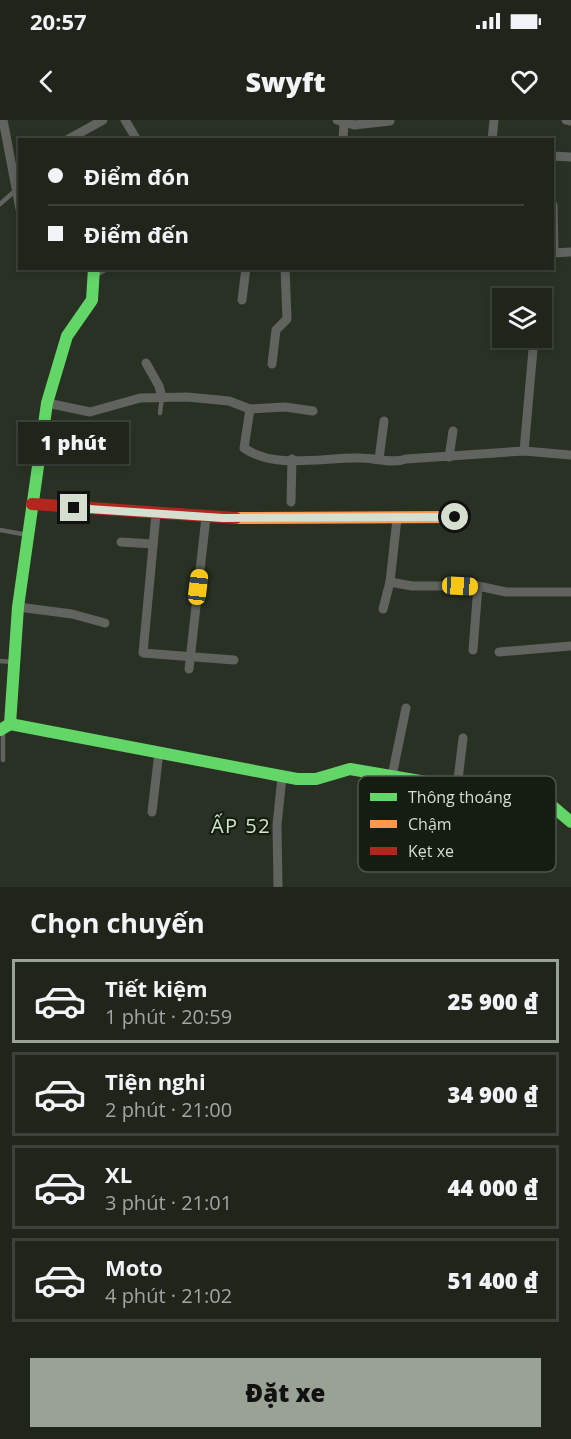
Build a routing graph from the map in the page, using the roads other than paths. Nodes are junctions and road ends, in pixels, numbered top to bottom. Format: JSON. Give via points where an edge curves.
{"nodes":[{"id":1,"x":3,"y":120,"type":"edge"},
{"id":2,"x":104,"y":120,"type":"edge"},
{"id":3,"x":125,"y":120,"type":"edge"},
{"id":4,"x":494,"y":120,"type":"edge"},
{"id":5,"x":566,"y":120,"type":"edge"},
{"id":6,"x":341,"y":121,"type":"edge"},
{"id":7,"x":390,"y":121,"type":"edge"},
{"id":8,"x":571,"y":121,"type":"edge"},
{"id":9,"x":71,"y":138,"type":"edge"},
{"id":10,"x":136,"y":138,"type":"edge"},
{"id":11,"x":343,"y":138,"type":"edge"},
{"id":12,"x":492,"y":138,"type":"edge"},
{"id":13,"x":18,"y":143,"type":"edge"},
{"id":14,"x":9,"y":144,"type":"junction"},
{"id":15,"x":554,"y":156,"type":"edge"},
{"id":16,"x":571,"y":157,"type":"edge"},
{"id":17,"x":16,"y":190,"type":"junction"},
{"id":18,"x":18,"y":200,"type":"edge"},
{"id":19,"x":0,"y":204,"type":"edge"},
{"id":20,"x":571,"y":252,"type":"edge"},
{"id":21,"x":554,"y":253,"type":"edge"},
{"id":22,"x":98,"y":270,"type":"edge"},
{"id":23,"x":246,"y":270,"type":"edge"},
{"id":24,"x":285,"y":270,"type":"edge"},
{"id":25,"x":242,"y":300,"type":"dead end"},
{"id":26,"x":533,"y":348,"type":"edge"},
{"id":27,"x":146,"y":363,"type":"dead end"},
{"id":28,"x":272,"y":364,"type":"dead end"},
{"id":29,"x":162,"y":397,"type":"junction"},
{"id":30,"x":47,"y":403,"type":"junction"},
{"id":31,"x":250,"y":408,"type":"junction"},
{"id":32,"x":313,"y":411,"type":"dead end"},
{"id":33,"x":160,"y":413,"type":"dead end"},
{"id":34,"x":384,"y":421,"type":"dead end"},
{"id":35,"x":453,"y":431,"type":"dead end"},
{"id":36,"x":524,"y":451,"type":"junction"},
{"id":37,"x":571,"y":455,"type":"edge"},
{"id":38,"x":448,"y":457,"type":"junction"},
{"id":39,"x":292,"y":459,"type":"junction"},
{"id":40,"x":379,"y":459,"type":"junction"},
{"id":41,"x":291,"y":502,"type":"dead end"},
{"id":42,"x":32,"y":504,"type":"junction"},
{"id":43,"x":156,"y":514,"type":"junction"},
{"id":44,"x":206,"y":517,"type":"junction"},
{"id":45,"x":455,"y":517,"type":"dead end"},
{"id":46,"x":397,"y":519,"type":"junction"},
{"id":47,"x":0,"y":530,"type":"edge"},
{"id":48,"x":30,"y":536,"type":"junction"},
{"id":49,"x":122,"y":542,"type":"dead end"},
{"id":50,"x":153,"y":544,"type":"junction"},
{"id":51,"x":390,"y":582,"type":"junction"},
{"id":52,"x":478,"y":586,"type":"junction"},
{"id":53,"x":571,"y":592,"type":"edge"},
{"id":54,"x":18,"y":607,"type":"junction"},
{"id":55,"x":383,"y":609,"type":"dead end"},
{"id":56,"x":105,"y":623,"type":"dead end"},
{"id":57,"x":571,"y":646,"type":"edge"},
{"id":58,"x":473,"y":650,"type":"dead end"},
{"id":59,"x":499,"y":652,"type":"dead end"},
{"id":60,"x":190,"y":656,"type":"junction"},
{"id":61,"x":234,"y":660,"type":"dead end"},
{"id":62,"x":7,"y":662,"type":"edge"},
{"id":63,"x":189,"y":669,"type":"dead end"},
{"id":64,"x":406,"y":708,"type":"dead end"},
{"id":65,"x":4,"y":728,"type":"edge"},
{"id":66,"x":463,"y":738,"type":"dead end"},
{"id":67,"x":159,"y":752,"type":"junction"},
{"id":68,"x":3,"y":760,"type":"dead end"},
{"id":69,"x":392,"y":776,"type":"joint"},
{"id":70,"x":458,"y":776,"type":"edge"},
{"id":71,"x":282,"y":777,"type":"junction"},
{"id":72,"x":556,"y":809,"type":"edge"},
{"id":73,"x":152,"y":812,"type":"dead end"},
{"id":74,"x":570,"y":819,"type":"edge"},
{"id":75,"x":278,"y":887,"type":"edge"}],
"edges":[{"from":1,"to":14,"type":"street"},
{"from":2,"to":9,"type":"street"},
{"from":3,"to":10,"type":"street"},
{"from":4,"to":12,"type":"street"},
{"from":5,"to":8,"type":"street"},
{"from":6,"to":7,"type":"street","via":[[354,125]]},
{"from":6,"to":11,"type":"street"},
{"from":13,"to":14,"type":"street"},
{"from":14,"to":17,"type":"street"},
{"from":15,"to":16,"type":"street"},
{"from":17,"to":18,"type":"street"},
{"from":17,"to":19,"type":"lane"},
{"from":20,"to":21,"type":"street"},
{"from":22,"to":30,"type":"street","via":[[92,300],[67,336]]},
{"from":23,"to":25,"type":"street"},
{"from":24,"to":28,"type":"street","via":[[287,319],[276,330]]},
{"from":26,"to":36,"type":"street"},
{"from":27,"to":29,"type":"street"},
{"from":29,"to":30,"type":"street","via":[[140,398],[90,412]]},
{"from":29,"to":31,"type":"street","via":[[219,400]]},
{"from":29,"to":33,"type":"lane"},
{"from":30,"to":42,"type":"street"},
{"from":31,"to":32,"type":"street"},
{"from":31,"to":39,"type":"street","via":[[244,448],[252,454]]},
{"from":34,"to":40,"type":"street"},
{"from":35,"to":38,"type":"street"},
{"from":36,"to":37,"type":"street"},
{"from":36,"to":38,"type":"street"},
{"from":38,"to":40,"type":"street","via":[[396,462]]},
{"from":39,"to":40,"type":"street"},
{"from":39,"to":41,"type":"street"},
{"from":42,"to":43,"type":"street"},
{"from":42,"to":48,"type":"street"},
{"from":43,"to":44,"type":"street"},
{"from":43,"to":50,"type":"street"},
{"from":44,"to":46,"type":"street"},
{"from":44,"to":60,"type":"street"},
{"from":45,"to":46,"type":"street"},
{"from":46,"to":51,"type":"street"},
{"from":47,"to":48,"type":"lane"},
{"from":48,"to":54,"type":"street"},
{"from":49,"to":50,"type":"street"},
{"from":50,"to":60,"type":"street","via":[[143,653]]},
{"from":51,"to":52,"type":"street"},
{"from":51,"to":55,"type":"street"},
{"from":52,"to":53,"type":"street","via":[[506,591]]},
{"from":52,"to":58,"type":"street"},
{"from":54,"to":56,"type":"street"},
{"from":54,"to":62,"type":"street"},
{"from":57,"to":59,"type":"street"},
{"from":60,"to":61,"type":"street"},
{"from":60,"to":63,"type":"street"},
{"from":62,"to":65,"type":"street"},
{"from":64,"to":69,"type":"street"},
{"from":65,"to":67,"type":"street"},
{"from":65,"to":68,"type":"lane"},
{"from":66,"to":70,"type":"street"},
{"from":67,"to":71,"type":"street"},
{"from":67,"to":73,"type":"street"},
{"from":69,"to":71,"type":"street","via":[[350,769],[306,780]]},
{"from":71,"to":75,"type":"street","via":[[277,825]]},
{"from":72,"to":74,"type":"street"}]}
